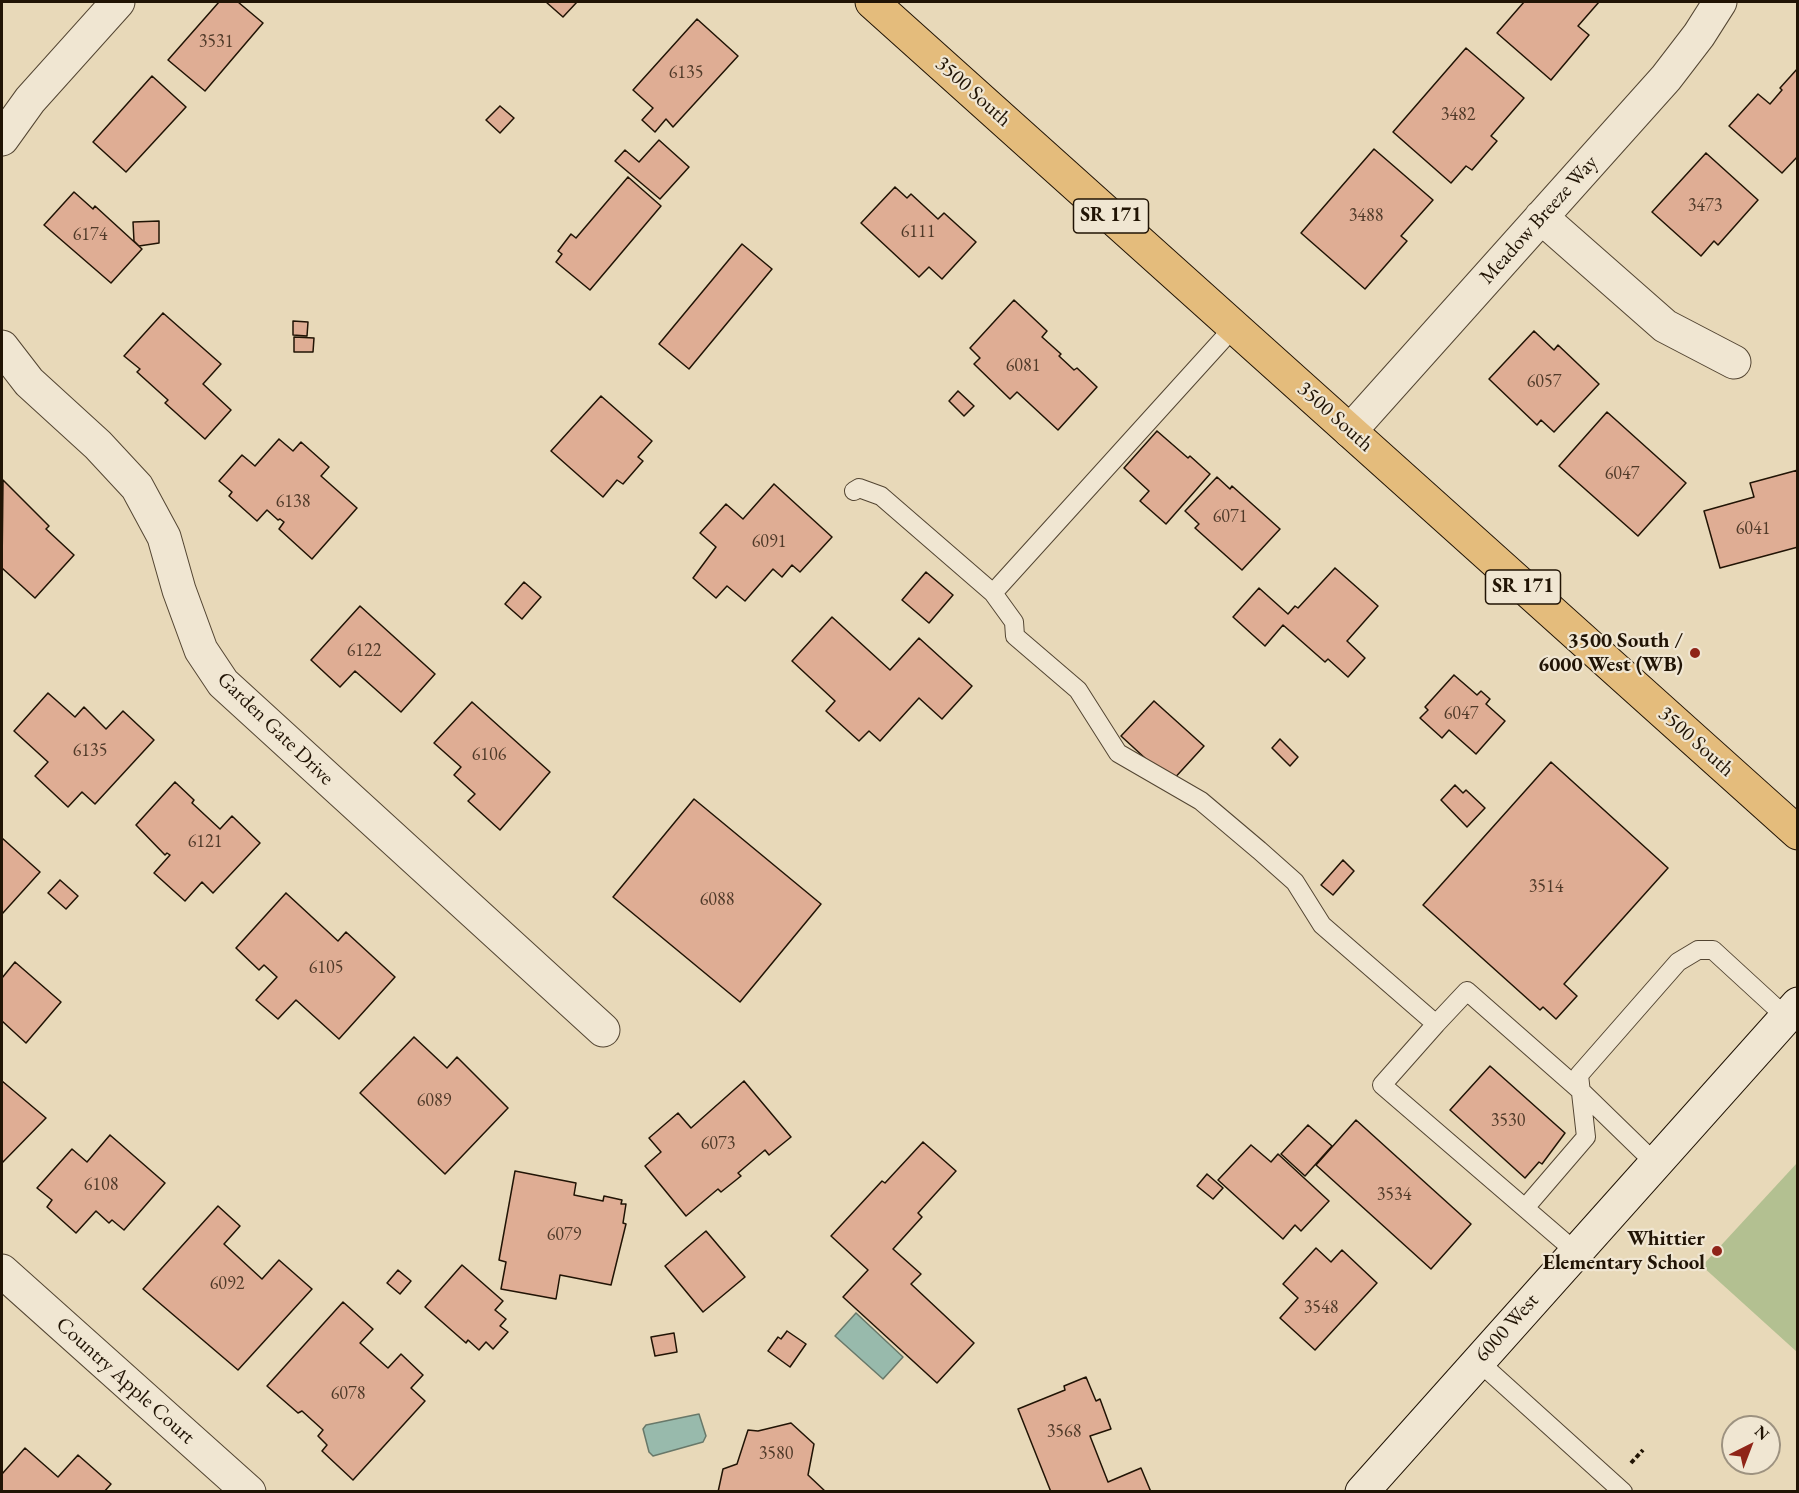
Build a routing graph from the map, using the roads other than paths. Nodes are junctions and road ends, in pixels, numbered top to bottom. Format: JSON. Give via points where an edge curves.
{"nodes":[{"id":1,"x":118,"y":2,"type":"edge"},
{"id":2,"x":872,"y":2,"type":"edge"},
{"id":3,"x":1720,"y":2,"type":"edge"},
{"id":4,"x":2,"y":139,"type":"edge"},
{"id":5,"x":1541,"y":217,"type":"junction"},
{"id":6,"x":1234,"y":327,"type":"junction"},
{"id":7,"x":2,"y":347,"type":"edge"},
{"id":8,"x":1734,"y":362,"type":"dead end"},
{"id":9,"x":1350,"y":431,"type":"junction"},
{"id":10,"x":854,"y":491,"type":"dead end"},
{"id":11,"x":993,"y":593,"type":"junction"},
{"id":12,"x":1797,"y":833,"type":"edge"},
{"id":13,"x":1792,"y":1011,"type":"edge"},
{"id":14,"x":1436,"y":1024,"type":"junction"},
{"id":15,"x":603,"y":1030,"type":"dead end"},
{"id":16,"x":1582,"y":1092,"type":"junction"},
{"id":17,"x":1655,"y":1163,"type":"junction"},
{"id":18,"x":1526,"y":1208,"type":"junction"},
{"id":19,"x":1576,"y":1252,"type":"junction"},
{"id":20,"x":2,"y":1270,"type":"edge"},
{"id":21,"x":1478,"y":1361,"type":"junction"},
{"id":22,"x":249,"y":1491,"type":"edge"},
{"id":23,"x":1362,"y":1491,"type":"edge"},
{"id":24,"x":1623,"y":1491,"type":"edge"}],
"edges":[{"from":1,"to":4,"type":"street","via":[[30,100]]},
{"from":2,"to":6,"type":"main road","name":"3500 South","number":"SR 171"},
{"from":3,"to":5,"type":"street","name":"Meadow Breeze Way","via":[[1666,78]]},
{"from":5,"to":8,"type":"street","via":[[1665,326]]},
{"from":5,"to":9,"type":"street","name":"Meadow Breeze Way"},
{"from":6,"to":9,"type":"main road","name":"3500 South","number":"SR 171"},
{"from":6,"to":11,"type":"lane"},
{"from":7,"to":15,"type":"street","name":"Garden Gate Drive","via":[[29,382],[98,445],[136,487],[164,537],[201,650],[223,683]]},
{"from":9,"to":12,"type":"main road","name":"3500 South","number":"SR 171"},
{"from":10,"to":11,"type":"lane","via":[[859,488],[881,496]]},
{"from":11,"to":14,"type":"lane","via":[[1014,621],[1015,636],[1078,690],[1118,753],[1201,801],[1259,850],[1295,882],[1322,925]]},
{"from":13,"to":16,"type":"lane","via":[[1713,950],[1698,950],[1678,962],[1579,1075]]},
{"from":13,"to":17,"type":"street","name":"6000 West"},
{"from":14,"to":16,"type":"lane","via":[[1467,991]]},
{"from":14,"to":18,"type":"lane","via":[[1383,1085]]},
{"from":16,"to":17,"type":"lane"},
{"from":16,"to":18,"type":"lane","via":[[1586,1137]]},
{"from":17,"to":19,"type":"street","name":"6000 West"},
{"from":18,"to":19,"type":"lane"},
{"from":19,"to":21,"type":"street","name":"6000 West"},
{"from":20,"to":22,"type":"street","name":"Country Apple Court"},
{"from":21,"to":23,"type":"street","name":"6000 West"},
{"from":21,"to":24,"type":"lane"}]}
